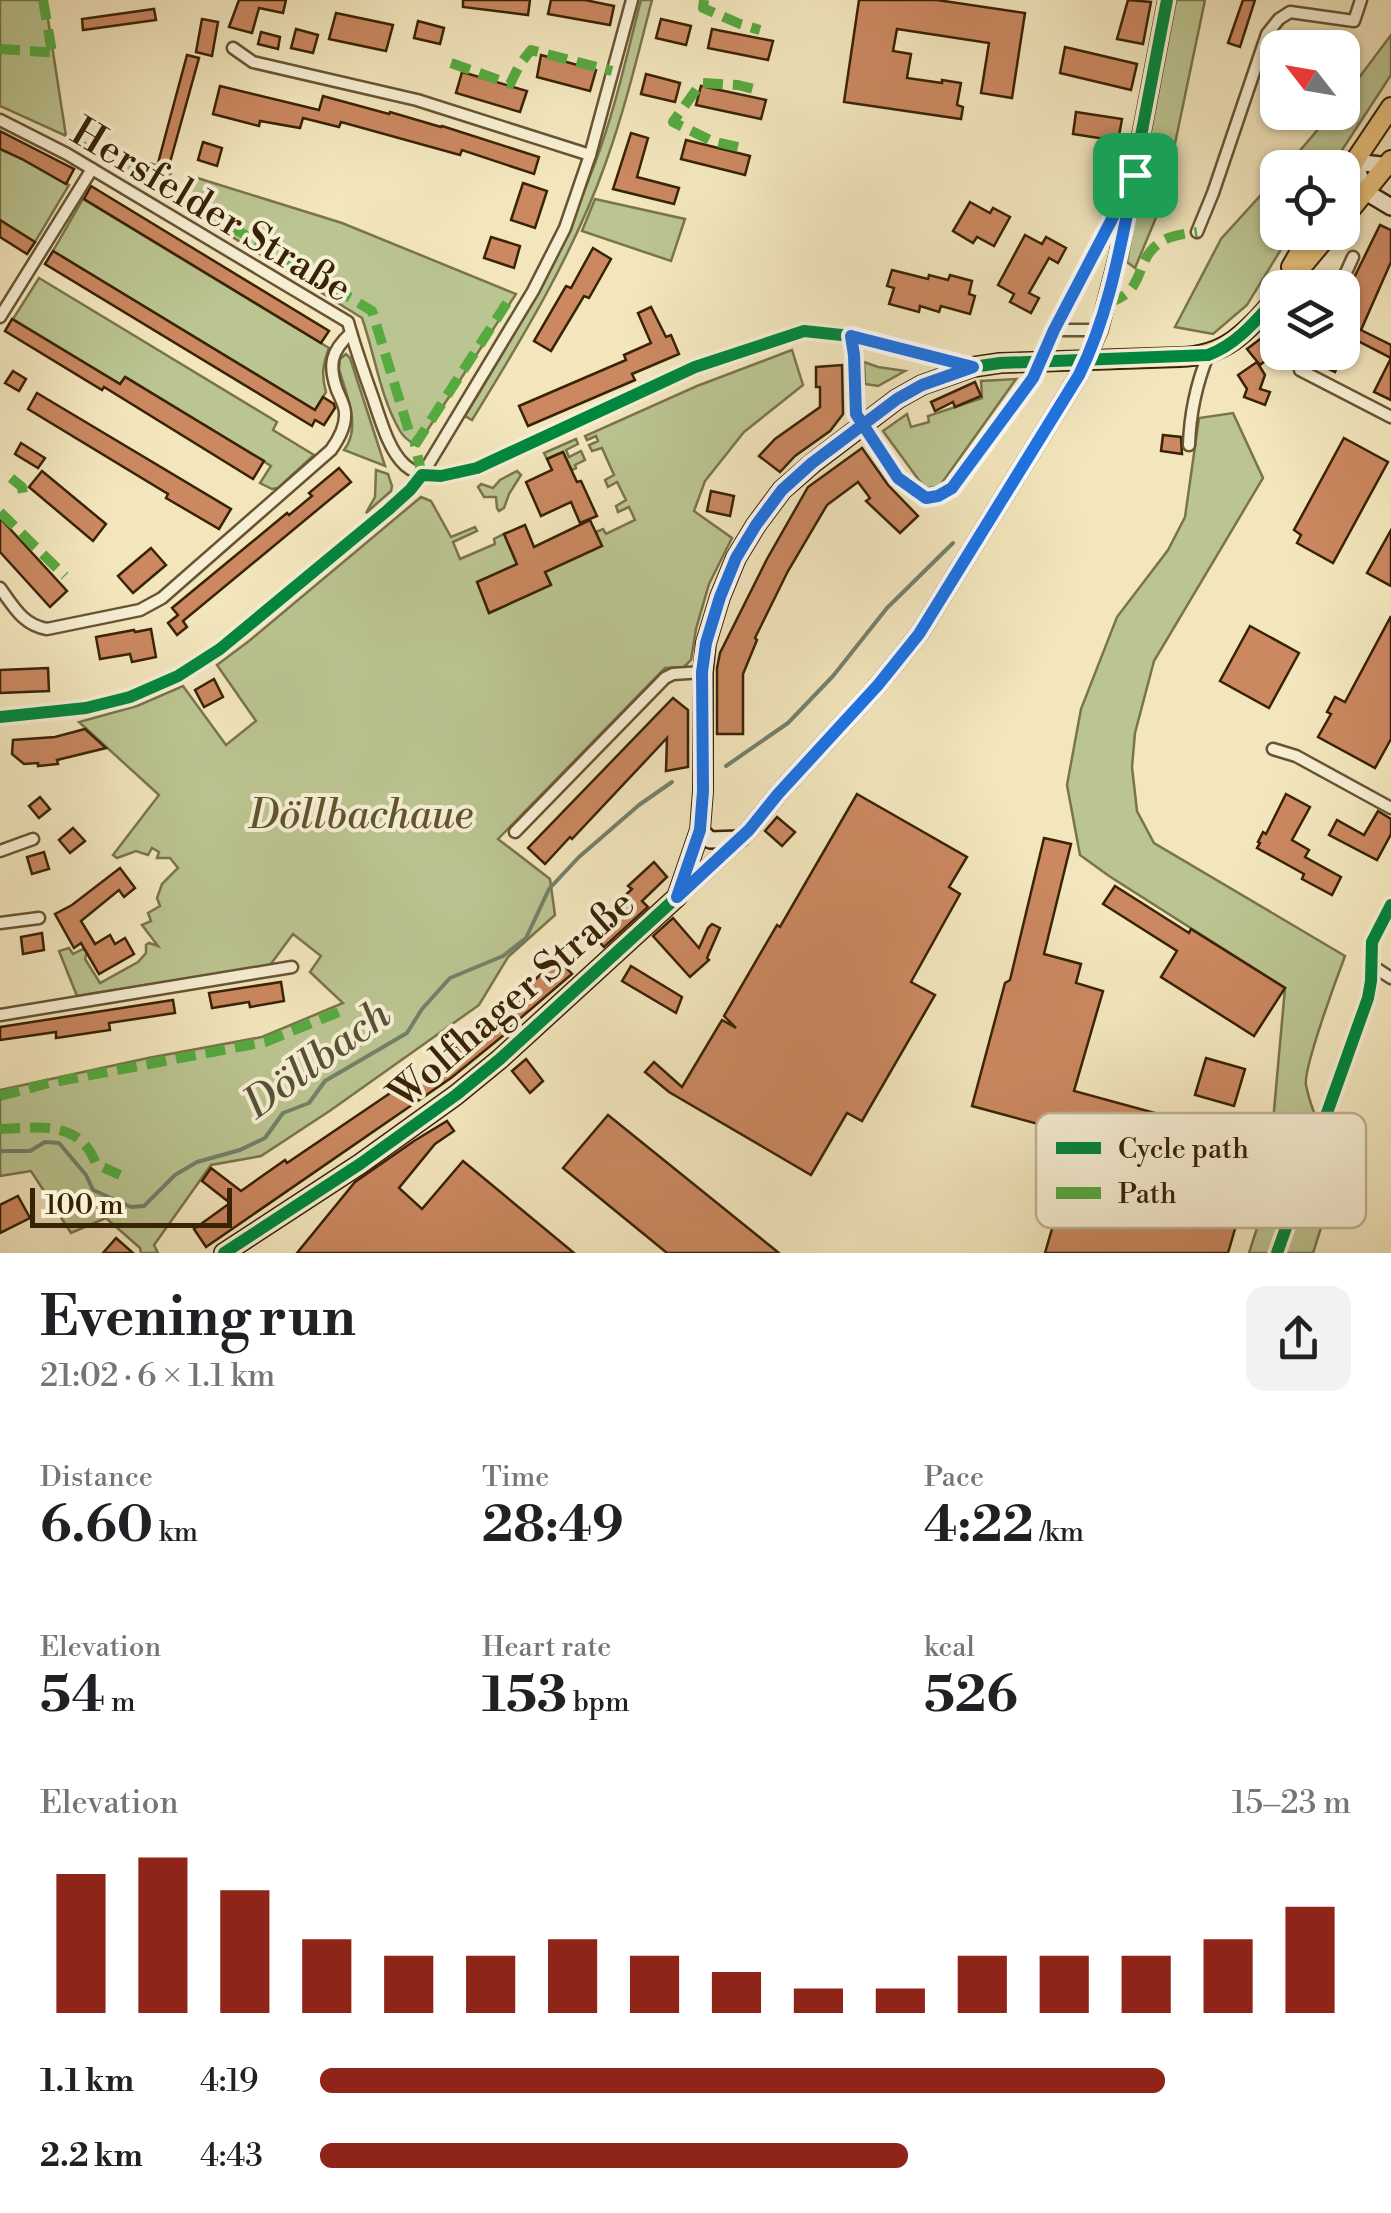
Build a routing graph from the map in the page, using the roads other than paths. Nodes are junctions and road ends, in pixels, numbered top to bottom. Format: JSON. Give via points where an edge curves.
{"nodes":[{"id":1,"x":632,"y":0,"type":"edge"},
{"id":2,"x":1166,"y":0,"type":"edge"},
{"id":3,"x":1361,"y":0,"type":"edge"},
{"id":4,"x":233,"y":48,"type":"dead end"},
{"id":5,"x":1391,"y":107,"type":"edge"},
{"id":6,"x":0,"y":120,"type":"edge"},
{"id":7,"x":1360,"y":153,"type":"edge"},
{"id":8,"x":590,"y":154,"type":"junction"},
{"id":9,"x":1360,"y":162,"type":"edge"},
{"id":10,"x":1390,"y":163,"type":"edge"},
{"id":11,"x":92,"y":169,"type":"junction"},
{"id":12,"x":1135,"y":175,"type":"junction"},
{"id":13,"x":1360,"y":177,"type":"edge"},
{"id":14,"x":1366,"y":192,"type":"junction"},
{"id":15,"x":1360,"y":199,"type":"edge"},
{"id":16,"x":1391,"y":207,"type":"edge"},
{"id":17,"x":1197,"y":232,"type":"dead end"},
{"id":18,"x":1316,"y":250,"type":"edge"},
{"id":19,"x":1353,"y":257,"type":"dead end"},
{"id":20,"x":1298,"y":270,"type":"edge"},
{"id":21,"x":1347,"y":270,"type":"edge"},
{"id":22,"x":0,"y":317,"type":"edge"},
{"id":23,"x":1260,"y":318,"type":"edge"},
{"id":24,"x":1054,"y":330,"type":"junction"},
{"id":25,"x":1098,"y":330,"type":"junction"},
{"id":26,"x":351,"y":334,"type":"junction"},
{"id":27,"x":851,"y":336,"type":"junction"},
{"id":28,"x":1203,"y":356,"type":"junction"},
{"id":29,"x":973,"y":367,"type":"junction"},
{"id":30,"x":1300,"y":370,"type":"edge"},
{"id":31,"x":1391,"y":417,"type":"edge"},
{"id":32,"x":862,"y":423,"type":"junction"},
{"id":33,"x":1189,"y":445,"type":"dead end"},
{"id":34,"x":422,"y":474,"type":"junction"},
{"id":35,"x":0,"y":588,"type":"edge"},
{"id":36,"x":702,"y":672,"type":"junction"},
{"id":37,"x":0,"y":717,"type":"edge"},
{"id":38,"x":1273,"y":749,"type":"dead end"},
{"id":39,"x":1391,"y":808,"type":"edge"},
{"id":40,"x":700,"y":830,"type":"junction"},
{"id":41,"x":514,"y":832,"type":"dead end"},
{"id":42,"x":740,"y":838,"type":"junction"},
{"id":43,"x":33,"y":839,"type":"dead end"},
{"id":44,"x":0,"y":851,"type":"edge"},
{"id":45,"x":677,"y":897,"type":"junction"},
{"id":46,"x":1391,"y":905,"type":"edge"},
{"id":47,"x":39,"y":918,"type":"dead end"},
{"id":48,"x":0,"y":923,"type":"edge"},
{"id":49,"x":1372,"y":964,"type":"junction"},
{"id":50,"x":292,"y":967,"type":"dead end"},
{"id":51,"x":1391,"y":978,"type":"edge"},
{"id":52,"x":0,"y":1015,"type":"edge"},
{"id":53,"x":1327,"y":1113,"type":"edge"},
{"id":54,"x":1286,"y":1228,"type":"edge"},
{"id":55,"x":226,"y":1252,"type":"edge"},
{"id":56,"x":1277,"y":1253,"type":"edge"}],
"edges":[{"from":1,"to":8,"type":"street"},
{"from":2,"to":12,"type":"street"},
{"from":3,"to":17,"type":"street","via":[[1354,21],[1290,12],[1267,34]]},
{"from":4,"to":8,"type":"street","via":[[253,62],[416,100]]},
{"from":5,"to":7,"type":"main road"},
{"from":6,"to":11,"type":"street","name":"Hersfelder Straße"},
{"from":8,"to":34,"type":"street","via":[[565,228],[533,291]]},
{"from":9,"to":10,"type":"street"},
{"from":10,"to":14,"type":"main road"},
{"from":11,"to":22,"type":"street"},
{"from":11,"to":26,"type":"street","name":"Hersfelder Straße","via":[[348,322]]},
{"from":12,"to":24,"type":"street"},
{"from":12,"to":25,"type":"street"},
{"from":13,"to":14,"type":"street"},
{"from":14,"to":15,"type":"main road"},
{"from":14,"to":16,"type":"street"},
{"from":18,"to":20,"type":"main road"},
{"from":19,"to":21,"type":"street"},
{"from":23,"to":28,"type":"main road"},
{"from":24,"to":25,"type":"street"},
{"from":24,"to":32,"type":"street","via":[[1033,378],[952,488],[938,496],[926,498],[898,478]]},
{"from":25,"to":42,"type":"street","via":[[1079,375],[919,634]]},
{"from":26,"to":34,"type":"street","name":"Hersfelder Straße","via":[[389,446]]},
{"from":26,"to":35,"type":"street","via":[[337,346],[331,366],[346,411],[331,450],[162,598],[140,610],[47,629],[24,620]]},
{"from":27,"to":29,"type":"street"},
{"from":27,"to":32,"type":"street"},
{"from":27,"to":34,"type":"street","via":[[804,330],[694,368],[477,468]]},
{"from":28,"to":29,"type":"main road","name":"Wolfhager Straße","bridge":true},
{"from":28,"to":33,"type":"street"},
{"from":29,"to":32,"type":"main road","name":"Wolfhager Straße","via":[[922,385]]},
{"from":30,"to":31,"type":"street"},
{"from":32,"to":36,"type":"main road","name":"Wolfhager Straße","via":[[782,490],[756,525],[720,597]]},
{"from":34,"to":37,"type":"street","via":[[358,535],[178,676],[86,708]]},
{"from":36,"to":40,"type":"main road","name":"Wolfhager Straße"},
{"from":36,"to":41,"type":"street","via":[[665,678]]},
{"from":38,"to":39,"type":"street"},
{"from":40,"to":42,"type":"street","via":[[710,840]]},
{"from":40,"to":45,"type":"main road","name":"Wolfhager Straße"},
{"from":42,"to":45,"type":"street"},
{"from":43,"to":44,"type":"street"},
{"from":45,"to":55,"type":"main road","name":"Wolfhager Straße","via":[[456,1095]]},
{"from":46,"to":49,"type":"street","via":[[1372,942]]},
{"from":47,"to":48,"type":"street"},
{"from":49,"to":51,"type":"street"},
{"from":49,"to":53,"type":"street","via":[[1368,998]]},
{"from":50,"to":52,"type":"street"},
{"from":54,"to":56,"type":"street"}]}
